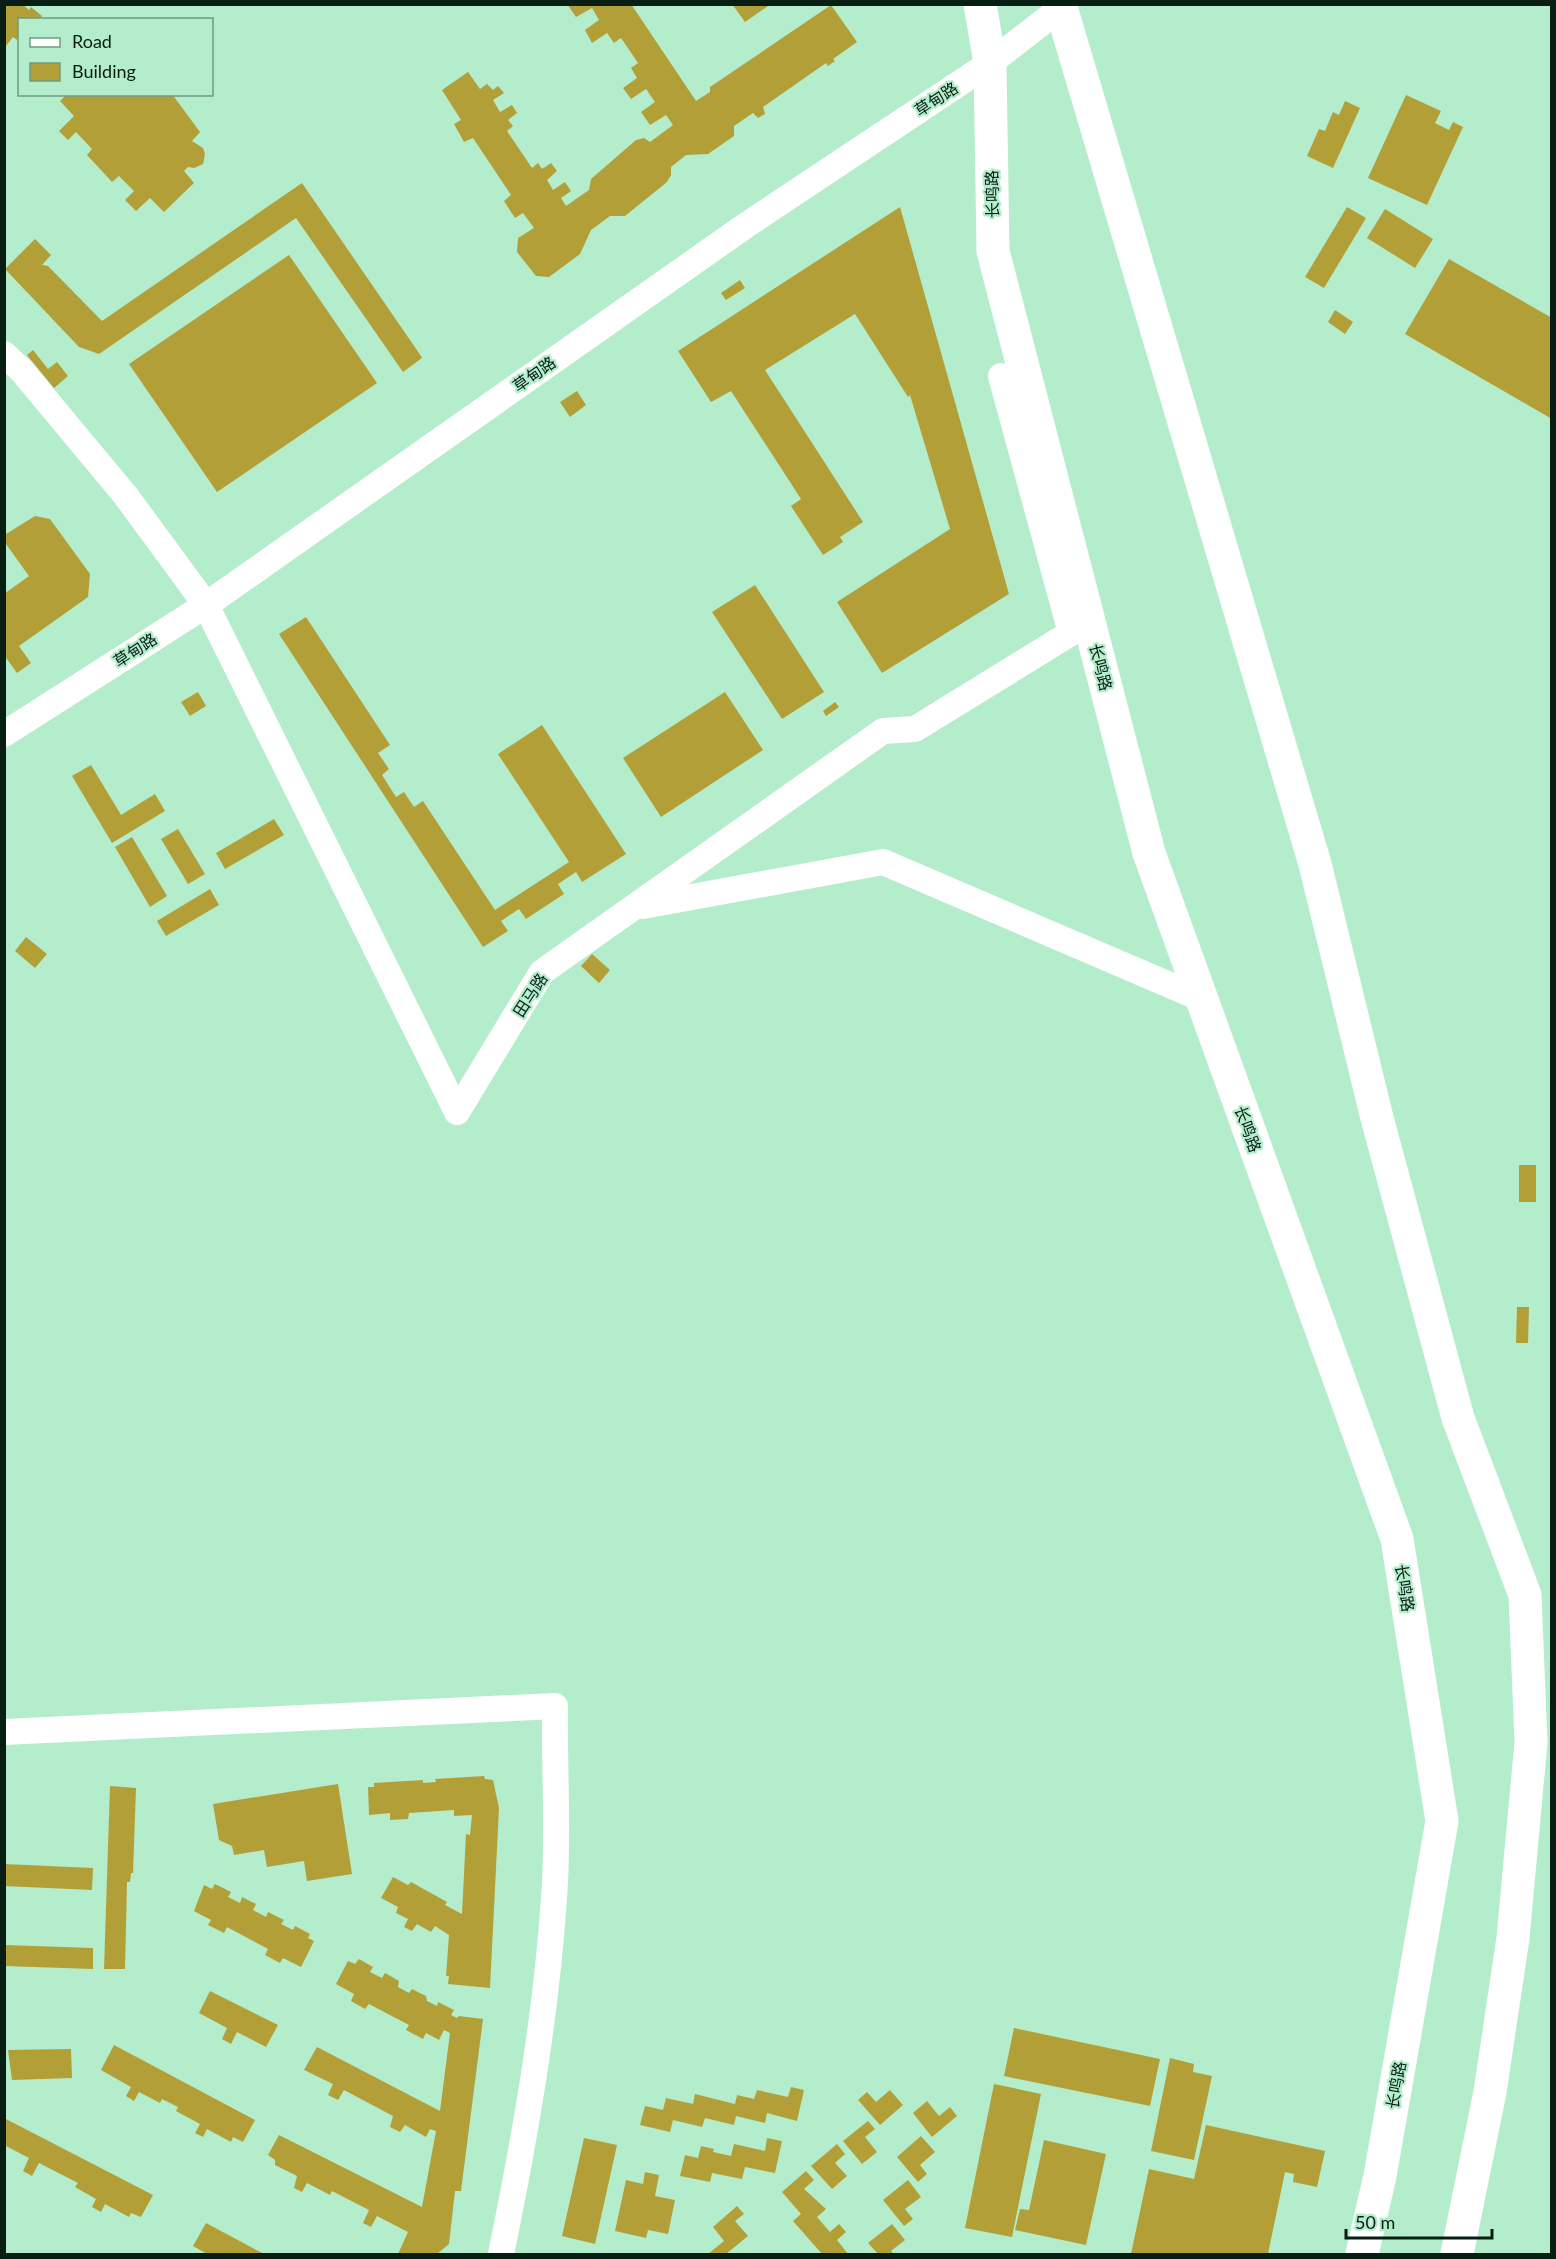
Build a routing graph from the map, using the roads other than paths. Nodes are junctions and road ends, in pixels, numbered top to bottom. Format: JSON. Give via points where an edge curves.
{"nodes":[{"id":1,"x":980,"y":4,"type":"edge"},
{"id":2,"x":1061,"y":6,"type":"edge"},
{"id":3,"x":990,"y":63,"type":"junction"},
{"id":4,"x":4,"y":354,"type":"edge"},
{"id":5,"x":1001,"y":376,"type":"dead end"},
{"id":6,"x":206,"y":605,"type":"junction"},
{"id":7,"x":4,"y":734,"type":"edge"},
{"id":8,"x":634,"y":907,"type":"junction"},
{"id":9,"x":1200,"y":998,"type":"junction"},
{"id":10,"x":4,"y":1732,"type":"edge"},
{"id":11,"x":501,"y":2254,"type":"edge"},
{"id":12,"x":1362,"y":2254,"type":"edge"},
{"id":13,"x":1457,"y":2254,"type":"edge"}],
"edges":[{"from":1,"to":3,"type":"main road","name":"长鸣路"},
{"from":2,"to":3,"type":"street","name":"草甸路"},
{"from":2,"to":13,"type":"main road","via":[[1315,864],[1377,1118],[1458,1418],[1525,1595],[1531,1742],[1514,1938],[1490,2092]]},
{"from":3,"to":6,"type":"street","name":"草甸路","via":[[745,226]]},
{"from":3,"to":9,"type":"main road","name":"长鸣路","via":[[993,251],[1149,853]]},
{"from":4,"to":6,"type":"street","via":[[126,496]]},
{"from":5,"to":8,"type":"street","name":"田马路","via":[[1071,633],[915,729],[883,732]]},
{"from":6,"to":7,"type":"street","name":"草甸路"},
{"from":6,"to":8,"type":"street","name":"田马路","via":[[458,1112],[542,972]]},
{"from":8,"to":9,"type":"street","via":[[883,862]]},
{"from":9,"to":12,"type":"main road","name":"长鸣路","via":[[1397,1539],[1442,1821],[1380,2176]]},
{"from":10,"to":11,"type":"street","via":[[555,1706],[554,1897],[523,2147]]}]}
